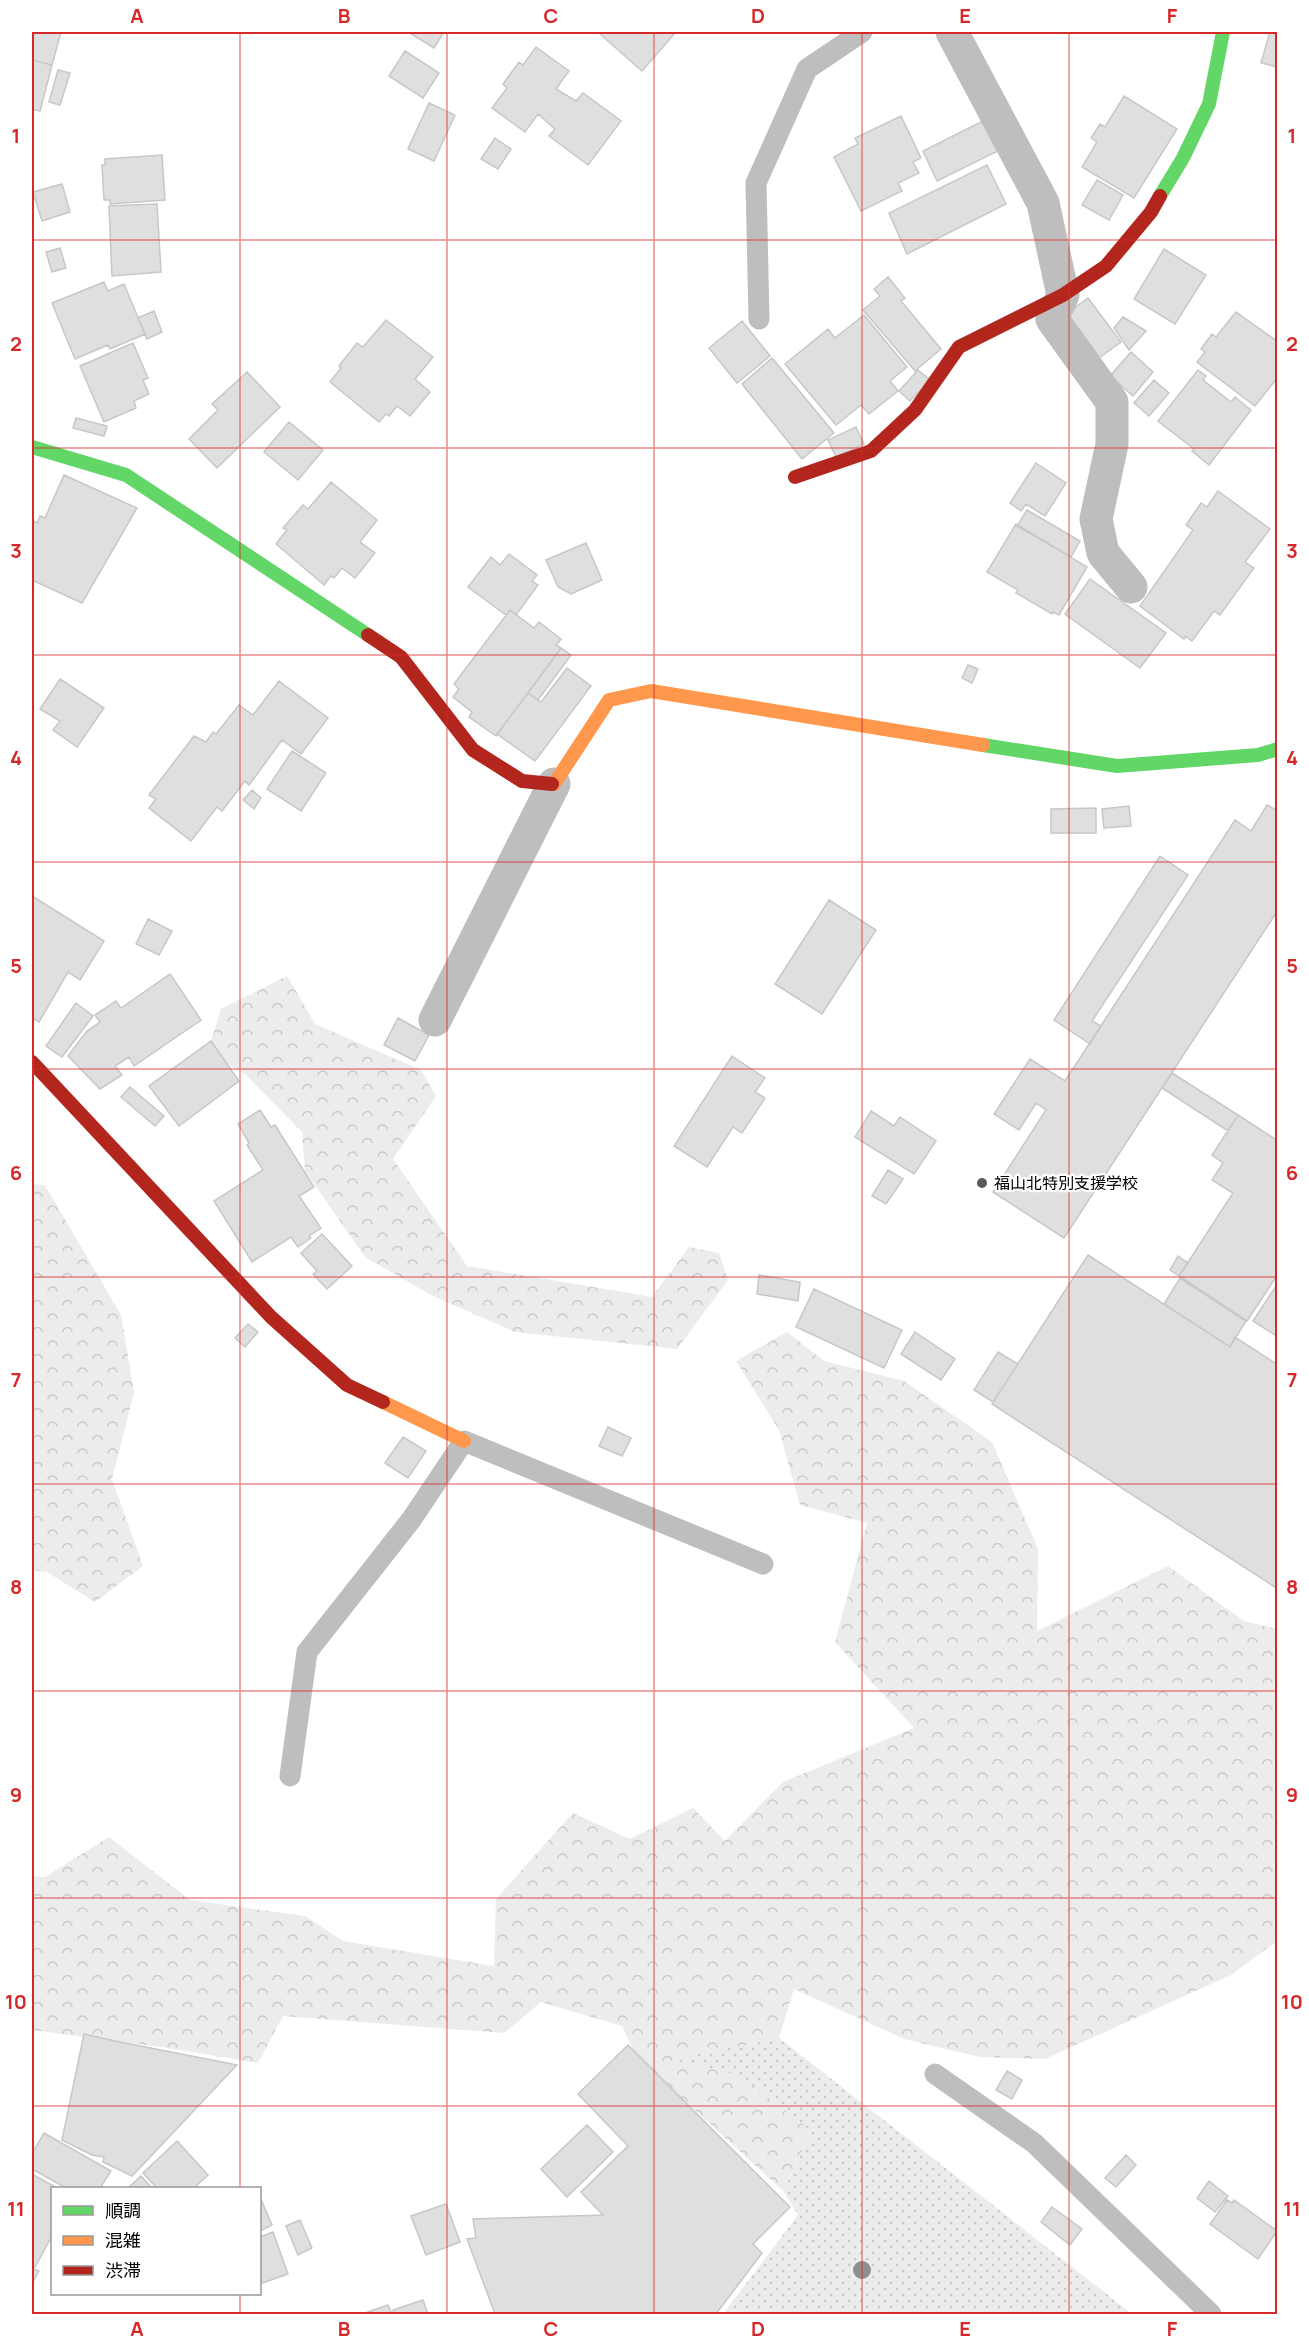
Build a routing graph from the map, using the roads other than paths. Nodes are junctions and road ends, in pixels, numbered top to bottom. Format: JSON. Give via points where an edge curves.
{"nodes":[{"id":1,"x":861,"y":32,"type":"edge"},
{"id":2,"x":952,"y":32,"type":"edge"},
{"id":3,"x":1223,"y":32,"type":"edge"},
{"id":4,"x":1063,"y":295,"type":"junction"},
{"id":5,"x":759,"y":319,"type":"dead end"},
{"id":6,"x":32,"y":447,"type":"edge"},
{"id":7,"x":795,"y":477,"type":"dead end"},
{"id":8,"x":1131,"y":587,"type":"dead end"},
{"id":9,"x":1278,"y":749,"type":"edge"},
{"id":10,"x":554,"y":784,"type":"junction"},
{"id":11,"x":435,"y":1020,"type":"dead end"},
{"id":12,"x":32,"y":1062,"type":"edge"},
{"id":13,"x":465,"y":1441,"type":"junction"},
{"id":14,"x":763,"y":1564,"type":"dead end"},
{"id":15,"x":290,"y":1776,"type":"dead end"},
{"id":16,"x":935,"y":2074,"type":"dead end"},
{"id":17,"x":1211,"y":2314,"type":"edge"}],
"edges":[{"from":1,"to":5,"type":"lane","via":[[807,69],[756,183]]},
{"from":2,"to":4,"type":"street","via":[[1042,203]]},
{"from":3,"to":4,"type":"street","via":[[1209,104],[1151,212],[1106,266]]},
{"from":4,"to":7,"type":"street","via":[[959,347],[915,410],[871,451]]},
{"from":4,"to":8,"type":"street","via":[[1052,319],[1112,402],[1112,444],[1096,519],[1103,553]]},
{"from":6,"to":10,"type":"street","via":[[126,475],[401,657],[473,750],[522,782]]},
{"from":9,"to":10,"type":"street","via":[[1258,755],[1117,766],[651,691],[609,700]]},
{"from":10,"to":11,"type":"street"},
{"from":12,"to":13,"type":"street","via":[[271,1317],[347,1385]]},
{"from":13,"to":14,"type":"lane"},
{"from":13,"to":15,"type":"lane","via":[[411,1520],[307,1652]]},
{"from":16,"to":17,"type":"lane","via":[[1034,2143]]}]}
